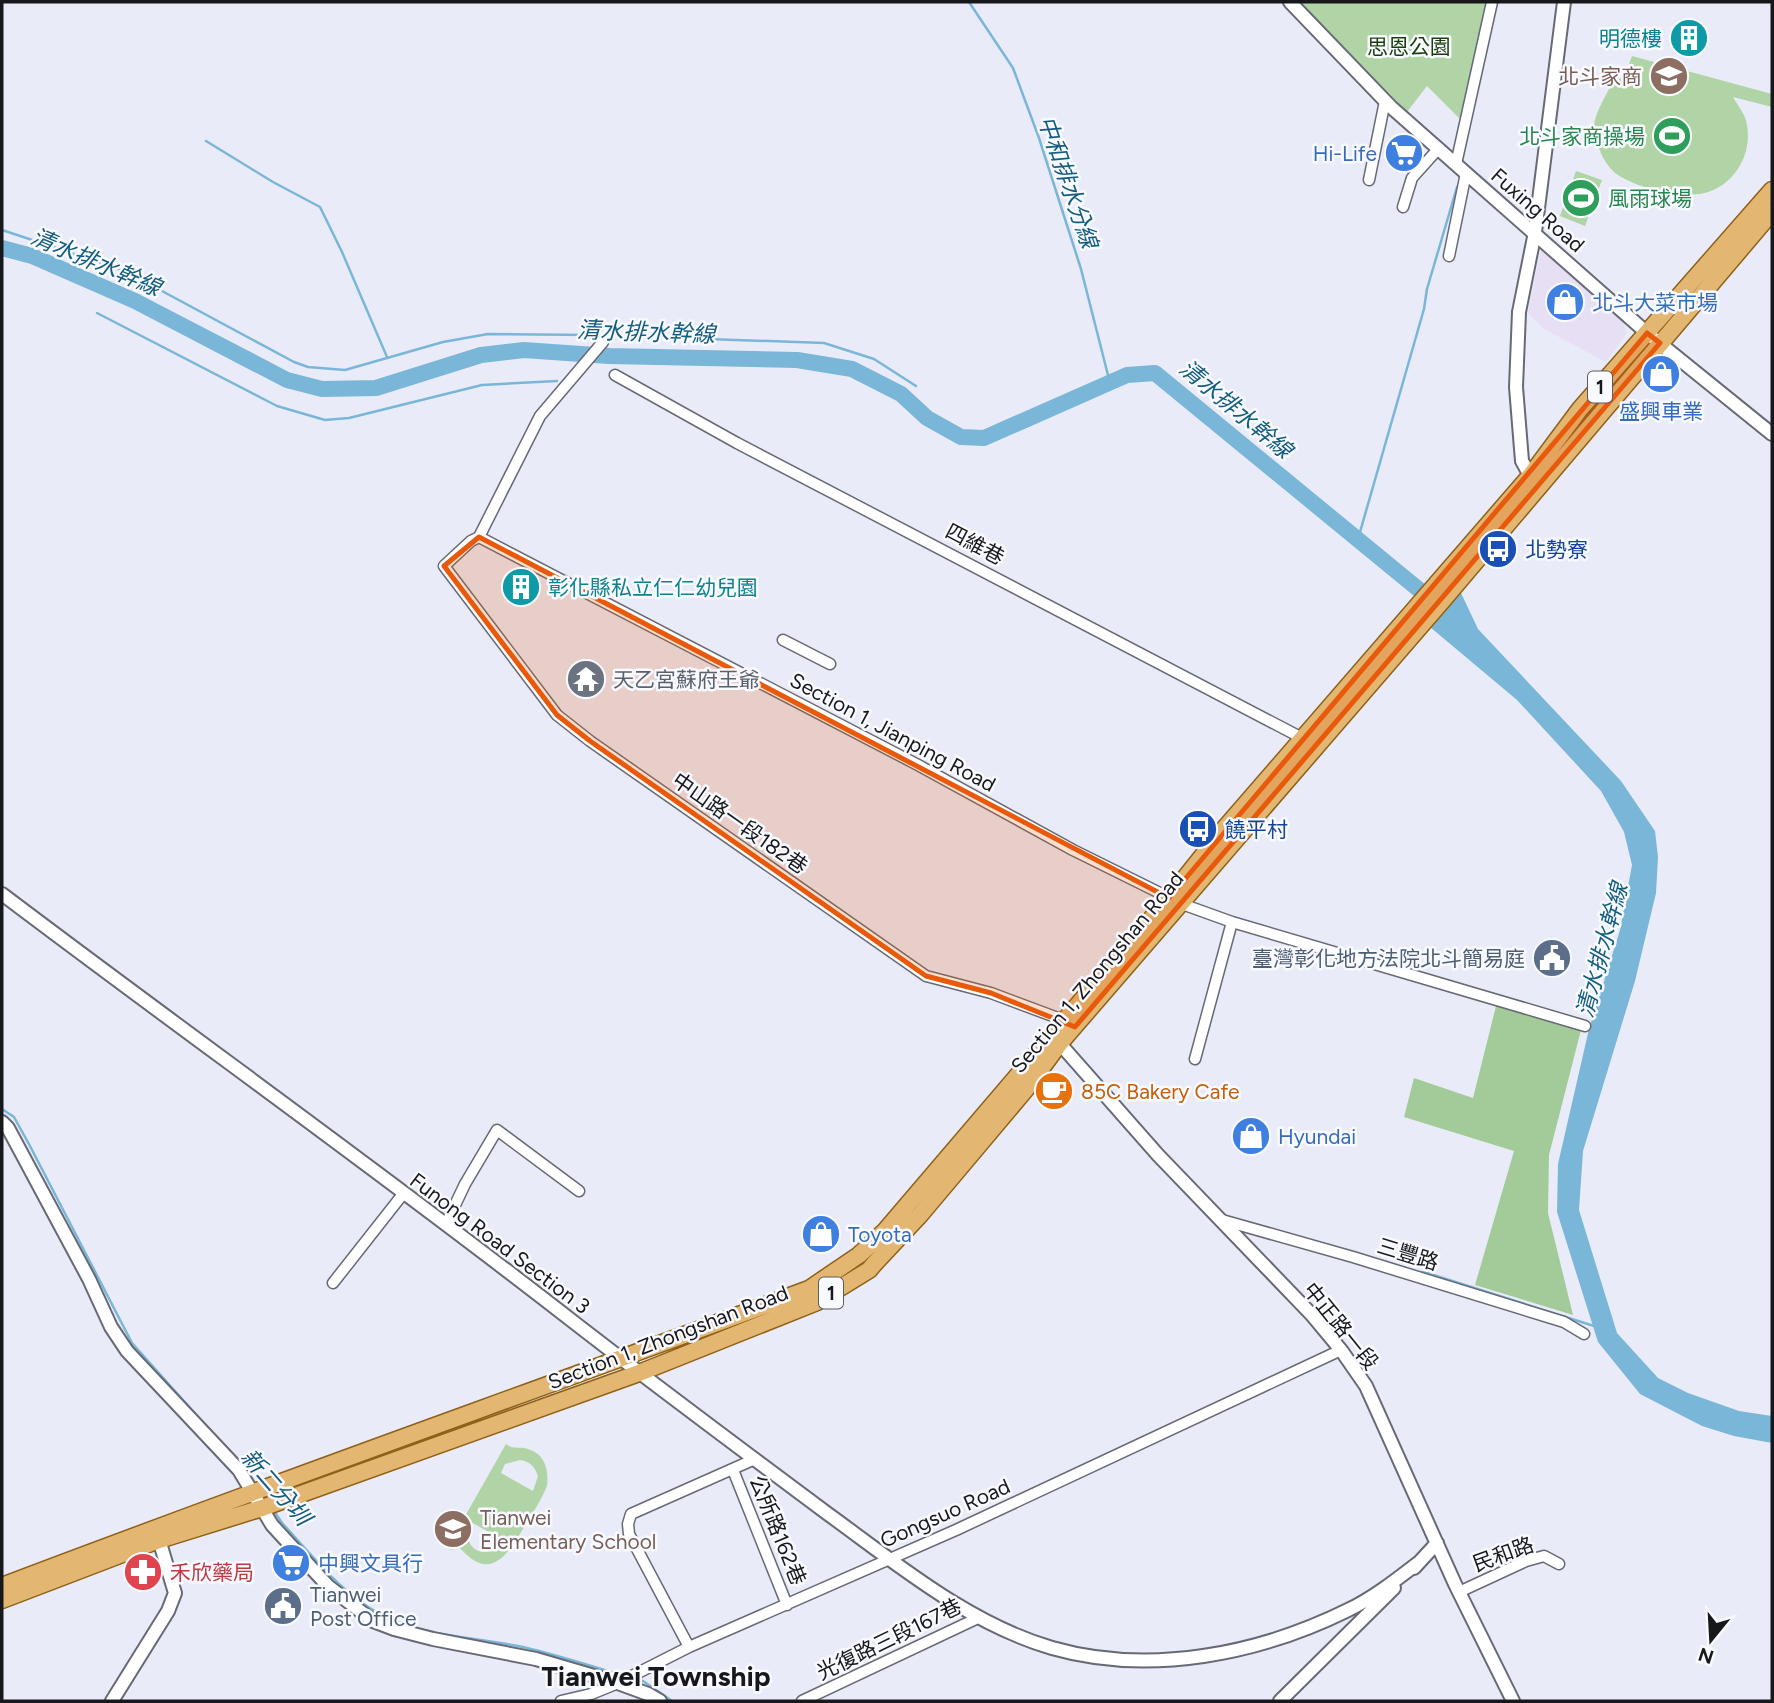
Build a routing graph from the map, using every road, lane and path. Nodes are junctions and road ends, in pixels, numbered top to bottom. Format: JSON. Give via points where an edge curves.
{"nodes":[{"id":1,"x":1290,"y":2,"type":"edge"},
{"id":2,"x":1492,"y":2,"type":"edge"},
{"id":3,"x":1564,"y":2,"type":"edge"},
{"id":4,"x":1385,"y":101,"type":"junction"},
{"id":5,"x":1439,"y":148,"type":"junction"},
{"id":6,"x":1456,"y":164,"type":"junction"},
{"id":7,"x":1466,"y":173,"type":"junction"},
{"id":8,"x":1368,"y":180,"type":"dead end"},
{"id":9,"x":1772,"y":190,"type":"edge"},
{"id":10,"x":1403,"y":206,"type":"dead end"},
{"id":11,"x":1772,"y":212,"type":"edge"},
{"id":12,"x":1535,"y":232,"type":"junction"},
{"id":13,"x":1449,"y":256,"type":"dead end"},
{"id":14,"x":1653,"y":338,"type":"junction"},
{"id":15,"x":603,"y":342,"type":"dead end"},
{"id":16,"x":615,"y":375,"type":"dead end"},
{"id":17,"x":1772,"y":434,"type":"edge"},
{"id":18,"x":1534,"y":482,"type":"junction"},
{"id":19,"x":479,"y":537,"type":"junction"},
{"id":20,"x":783,"y":640,"type":"dead end"},
{"id":21,"x":830,"y":664,"type":"dead end"},
{"id":22,"x":1310,"y":743,"type":"junction"},
{"id":23,"x":2,"y":894,"type":"edge"},
{"id":24,"x":1176,"y":901,"type":"junction"},
{"id":25,"x":1232,"y":922,"type":"junction"},
{"id":26,"x":1070,"y":1023,"type":"junction"},
{"id":27,"x":1585,"y":1026,"type":"dead end"},
{"id":28,"x":1056,"y":1038,"type":"junction"},
{"id":29,"x":1195,"y":1059,"type":"dead end"},
{"id":30,"x":2,"y":1122,"type":"edge"},
{"id":31,"x":579,"y":1191,"type":"dead end"},
{"id":32,"x":403,"y":1194,"type":"junction"},
{"id":33,"x":1218,"y":1219,"type":"junction"},
{"id":34,"x":446,"y":1224,"type":"junction"},
{"id":35,"x":333,"y":1283,"type":"dead end"},
{"id":36,"x":1584,"y":1334,"type":"dead end"},
{"id":37,"x":1341,"y":1350,"type":"junction"},
{"id":38,"x":622,"y":1359,"type":"junction"},
{"id":39,"x":639,"y":1373,"type":"junction"},
{"id":40,"x":755,"y":1459,"type":"junction"},
{"id":41,"x":733,"y":1469,"type":"junction"},
{"id":42,"x":257,"y":1501,"type":"junction"},
{"id":43,"x":158,"y":1534,"type":"junction"},
{"id":44,"x":1437,"y":1543,"type":"junction"},
{"id":45,"x":890,"y":1559,"type":"junction"},
{"id":46,"x":1418,"y":1563,"type":"junction"},
{"id":47,"x":1559,"y":1564,"type":"dead end"},
{"id":48,"x":2,"y":1586,"type":"edge"},
{"id":49,"x":1459,"y":1592,"type":"junction"},
{"id":50,"x":2,"y":1600,"type":"edge"},
{"id":51,"x":787,"y":1605,"type":"junction"},
{"id":52,"x":1352,"y":1608,"type":"junction"},
{"id":53,"x":980,"y":1617,"type":"junction"},
{"id":54,"x":1362,"y":1620,"type":"junction"},
{"id":55,"x":688,"y":1647,"type":"junction"},
{"id":56,"x":618,"y":1683,"type":"junction"},
{"id":57,"x":112,"y":1701,"type":"edge"},
{"id":58,"x":561,"y":1701,"type":"edge"},
{"id":59,"x":660,"y":1701,"type":"edge"},
{"id":60,"x":802,"y":1701,"type":"edge"},
{"id":61,"x":1280,"y":1701,"type":"edge"},
{"id":62,"x":1513,"y":1701,"type":"edge"}],
"edges":[{"from":1,"to":4,"type":"street","name":"Fuxing Road"},
{"from":2,"to":6,"type":"street"},
{"from":3,"to":12,"type":"street"},
{"from":4,"to":5,"type":"street","name":"Fuxing Road"},
{"from":4,"to":8,"type":"street"},
{"from":5,"to":6,"type":"street","name":"Fuxing Road"},
{"from":5,"to":10,"type":"street","via":[[1412,178]]},
{"from":6,"to":7,"type":"street","name":"Fuxing Road"},
{"from":7,"to":12,"type":"street","name":"Fuxing Road"},
{"from":7,"to":13,"type":"street"},
{"from":9,"to":14,"type":"main road","number":"1"},
{"from":11,"to":14,"type":"main road","number":"1"},
{"from":12,"to":14,"type":"street","name":"Fuxing Road"},
{"from":12,"to":18,"type":"street","via":[[1519,312],[1516,387],[1522,461]]},
{"from":14,"to":17,"type":"street","name":"Fuxing Road"},
{"from":14,"to":18,"type":"main road","number":"1","via":[[1580,409]]},
{"from":15,"to":19,"type":"street","via":[[540,416]]},
{"from":16,"to":22,"type":"street","name":"四維巷"},
{"from":18,"to":22,"type":"main road","name":"Section 1, Zhongshan Road","number":"1"},
{"from":19,"to":24,"type":"street","name":"Section 1, Jianping Road"},
{"from":19,"to":26,"type":"street","name":"中山路一段182巷","via":[[444,566],[557,715],[926,976],[991,993]]},
{"from":20,"to":21,"type":"street"},
{"from":22,"to":24,"type":"main road","name":"Section 1, Zhongshan Road","number":"1"},
{"from":23,"to":32,"type":"street","name":"Funong Road Section 3"},
{"from":24,"to":25,"type":"street","name":"Section 1, Jianping Road"},
{"from":24,"to":26,"type":"main road","name":"Section 1, Zhongshan Road","number":"1"},
{"from":25,"to":27,"type":"street","name":"Section 1, Jianping Road"},
{"from":25,"to":29,"type":"street"},
{"from":26,"to":28,"type":"main road","name":"Section 1, Zhongshan Road","number":"1"},
{"from":28,"to":33,"type":"street","name":"中正路一段"},
{"from":28,"to":38,"type":"main road","name":"Section 1, Zhongshan Road","number":"1","via":[[859,1255],[809,1289]]},
{"from":28,"to":39,"type":"main road","name":"Section 1, Zhongshan Road","number":"1","via":[[1026,1089],[869,1270],[817,1302]]},
{"from":30,"to":42,"type":"street","via":[[127,1351],[239,1470]]},
{"from":31,"to":34,"type":"street","via":[[497,1130]]},
{"from":32,"to":34,"type":"street","name":"Funong Road Section 3"},
{"from":32,"to":35,"type":"street"},
{"from":33,"to":36,"type":"street","name":"三豐路","via":[[1564,1322]]},
{"from":33,"to":37,"type":"street","name":"中正路一段"},
{"from":34,"to":38,"type":"street","name":"Funong Road Section 3"},
{"from":37,"to":44,"type":"street","name":"中正路一段","via":[[1366,1386]]},
{"from":37,"to":45,"type":"street","name":"Gongsuo Road"},
{"from":38,"to":39,"type":"street","name":"Funong Road Section 3"},
{"from":38,"to":42,"type":"main road","name":"Section 1, Zhongshan Road","number":"1"},
{"from":39,"to":40,"type":"street","name":"Funong Road Section 3"},
{"from":39,"to":42,"type":"main road","name":"Section 1, Zhongshan Road","number":"1"},
{"from":40,"to":41,"type":"street"},
{"from":40,"to":45,"type":"street","name":"Funong Road Section 3"},
{"from":41,"to":51,"type":"street","name":"公所路162巷"},
{"from":41,"to":55,"type":"street","via":[[631,1514],[628,1524]]},
{"from":42,"to":43,"type":"main road","name":"Section 1, Zhongshan Road","number":"1"},
{"from":42,"to":56,"type":"street","via":[[272,1525],[328,1586],[373,1621]]},
{"from":43,"to":48,"type":"main road","name":"Section 1, Zhongshan Road","number":"1"},
{"from":43,"to":50,"type":"main road","name":"Section 1, Zhongshan Road","number":"1"},
{"from":43,"to":57,"type":"street","via":[[176,1592],[169,1611]]},
{"from":44,"to":46,"type":"street"},
{"from":44,"to":49,"type":"street","name":"中正路一段"},
{"from":45,"to":51,"type":"street","name":"Gongsuo Road"},
{"from":45,"to":53,"type":"street","name":"Funong Road Section 3"},
{"from":46,"to":52,"type":"street","name":"光復路三段167巷"},
{"from":46,"to":54,"type":"street"},
{"from":47,"to":49,"type":"street","name":"民和路","via":[[1544,1556],[1526,1561]]},
{"from":49,"to":62,"type":"street","name":"中正路一段"},
{"from":51,"to":55,"type":"street","name":"Gongsuo Road"},
{"from":52,"to":53,"type":"street","name":"光復路三段167巷","via":[[1309,1628],[1242,1649],[1178,1659],[1112,1660],[1054,1649]]},
{"from":52,"to":54,"type":"street"},
{"from":53,"to":60,"type":"street","name":"光復路三段167巷"},
{"from":54,"to":61,"type":"street"},
{"from":55,"to":56,"type":"street","name":"Gongsuo Road"},
{"from":56,"to":58,"type":"street","name":"Gongsuo Road"},
{"from":56,"to":59,"type":"street"}]}
